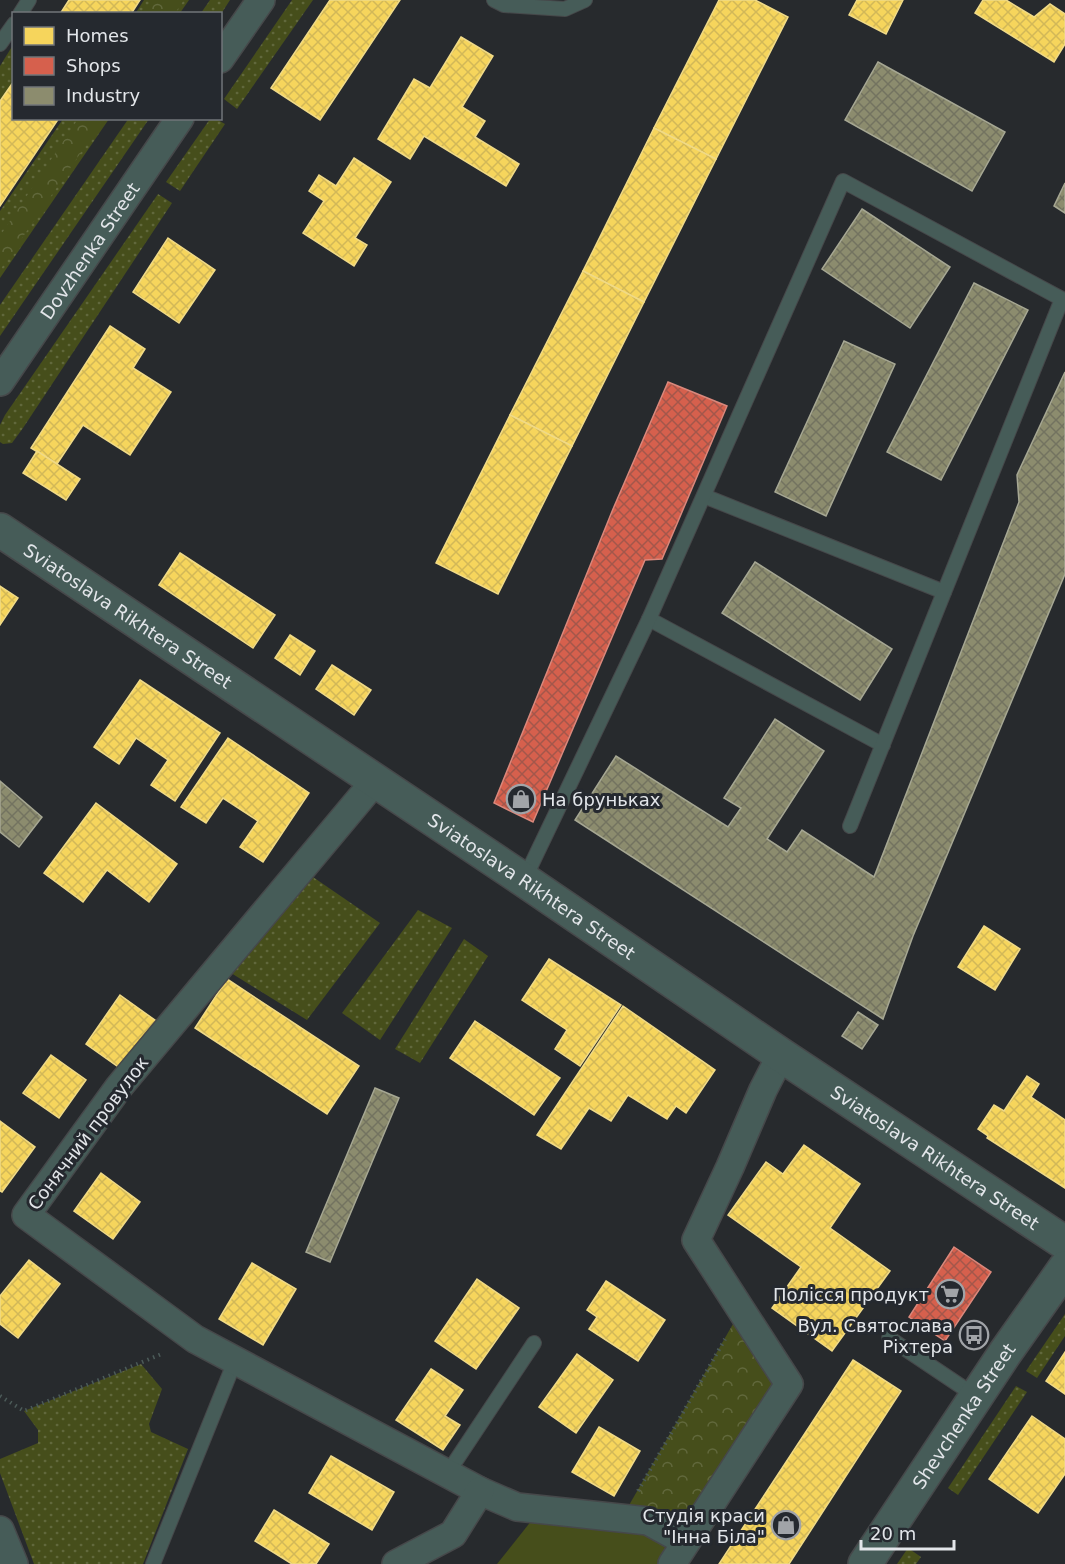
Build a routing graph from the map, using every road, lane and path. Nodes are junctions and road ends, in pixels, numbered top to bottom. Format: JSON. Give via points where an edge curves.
{"nodes":[{"id":1,"x":261,"y":0,"type":"edge"},
{"id":2,"x":494,"y":0,"type":"edge"},
{"id":3,"x":585,"y":0,"type":"edge"},
{"id":4,"x":12,"y":27,"type":"edge"},
{"id":5,"x":0,"y":44,"type":"edge"},
{"id":6,"x":222,"y":56,"type":"edge"},
{"id":7,"x":179,"y":120,"type":"edge"},
{"id":8,"x":0,"y":382,"type":"edge"},
{"id":9,"x":704,"y":496,"type":"junction"},
{"id":10,"x":0,"y":530,"type":"edge"},
{"id":11,"x":944,"y":592,"type":"junction"},
{"id":12,"x":649,"y":619,"type":"junction"},
{"id":13,"x":882,"y":745,"type":"junction"},
{"id":14,"x":375,"y":781,"type":"junction"},
{"id":15,"x":850,"y":826,"type":"dead end"},
{"id":16,"x":524,"y":880,"type":"junction"},
{"id":17,"x":781,"y":1055,"type":"junction"},
{"id":18,"x":1065,"y":1243,"type":"edge"},
{"id":19,"x":1065,"y":1268,"type":"edge"},
{"id":20,"x":742,"y":1310,"type":"junction"},
{"id":21,"x":889,"y":1338,"type":"dead end"},
{"id":22,"x":195,"y":1339,"type":"junction"},
{"id":23,"x":534,"y":1343,"type":"dead end"},
{"id":24,"x":236,"y":1361,"type":"junction"},
{"id":25,"x":0,"y":1396,"type":"edge"},
{"id":26,"x":976,"y":1397,"type":"junction"},
{"id":27,"x":447,"y":1474,"type":"junction"},
{"id":28,"x":480,"y":1491,"type":"junction"},
{"id":29,"x":622,"y":1518,"type":"junction"},
{"id":30,"x":0,"y":1530,"type":"edge"},
{"id":31,"x":679,"y":1553,"type":"edge"},
{"id":32,"x":14,"y":1564,"type":"edge"},
{"id":33,"x":153,"y":1564,"type":"edge"},
{"id":34,"x":396,"y":1564,"type":"edge"},
{"id":35,"x":865,"y":1564,"type":"edge"}],
"edges":[{"from":1,"to":6,"type":"street"},
{"from":2,"to":3,"type":"lane","via":[[504,5],[566,9]]},
{"from":4,"to":5,"type":"lane"},
{"from":7,"to":8,"type":"street","name":"Dovzhenka Street"},
{"from":9,"to":11,"type":"lane"},
{"from":9,"to":11,"type":"lane","via":[[843,182],[1062,299]]},
{"from":9,"to":12,"type":"lane"},
{"from":10,"to":14,"type":"street","name":"Sviatoslava Rikhtera Street"},
{"from":11,"to":13,"type":"lane"},
{"from":12,"to":13,"type":"lane"},
{"from":12,"to":16,"type":"lane"},
{"from":13,"to":15,"type":"lane"},
{"from":14,"to":16,"type":"street","name":"Sviatoslava Rikhtera Street"},
{"from":14,"to":22,"type":"street","name":"Сонячний провулок","via":[[119,1087],[26,1215]]},
{"from":16,"to":17,"type":"street","name":"Sviatoslava Rikhtera Street"},
{"from":17,"to":18,"type":"street","name":"Sviatoslava Rikhtera Street"},
{"from":17,"to":20,"type":"street","via":[[696,1240]]},
{"from":19,"to":26,"type":"street","name":"Shevchenka Street"},
{"from":20,"to":29,"type":"path"},
{"from":20,"to":31,"type":"street","via":[[789,1384]]},
{"from":21,"to":26,"type":"lane"},
{"from":22,"to":24,"type":"street","name":"Сонячний провулок"},
{"from":22,"to":25,"type":"path","via":[[141,1365],[24,1411]]},
{"from":23,"to":27,"type":"lane"},
{"from":24,"to":27,"type":"street","name":"Сонячний провулок"},
{"from":24,"to":33,"type":"lane"},
{"from":26,"to":35,"type":"street","name":"Shevchenka Street"},
{"from":27,"to":28,"type":"street","name":"Сонячний провулок"},
{"from":28,"to":29,"type":"street","name":"Сонячний провулок","via":[[517,1507]]},
{"from":28,"to":34,"type":"street","via":[[453,1534]]},
{"from":29,"to":31,"type":"street","name":"Сонячний провулок","via":[[648,1521]]},
{"from":30,"to":32,"type":"street"}]}
